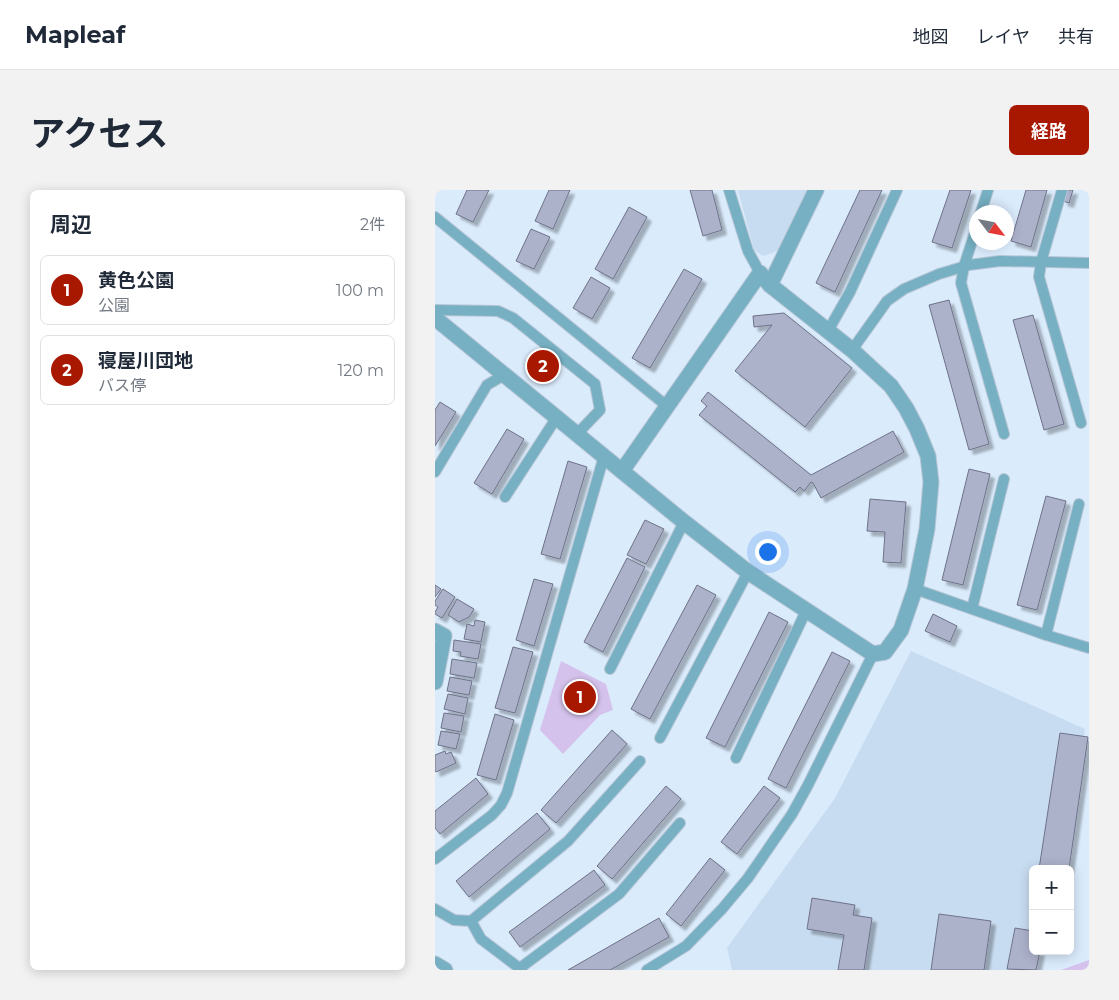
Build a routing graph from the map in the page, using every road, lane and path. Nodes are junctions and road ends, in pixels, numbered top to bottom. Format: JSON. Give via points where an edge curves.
{"nodes":[{"id":1,"x":729,"y":190,"type":"edge"},
{"id":2,"x":816,"y":190,"type":"edge"},
{"id":3,"x":897,"y":190,"type":"edge"},
{"id":4,"x":988,"y":190,"type":"edge"},
{"id":5,"x":1062,"y":190,"type":"edge"},
{"id":6,"x":983,"y":205,"type":"edge"},
{"id":7,"x":435,"y":217,"type":"edge"},
{"id":8,"x":969,"y":249,"type":"edge"},
{"id":9,"x":1041,"y":262,"type":"junction"},
{"id":10,"x":1089,"y":263,"type":"edge"},
{"id":11,"x":963,"y":266,"type":"junction"},
{"id":12,"x":765,"y":279,"type":"junction"},
{"id":13,"x":436,"y":319,"type":"edge"},
{"id":14,"x":828,"y":331,"type":"junction"},
{"id":15,"x":852,"y":350,"type":"junction"},
{"id":16,"x":504,"y":375,"type":"junction"},
{"id":17,"x":668,"y":407,"type":"junction"},
{"id":18,"x":557,"y":417,"type":"junction"},
{"id":19,"x":1081,"y":423,"type":"dead end"},
{"id":20,"x":577,"y":434,"type":"junction"},
{"id":21,"x":1004,"y":434,"type":"dead end"},
{"id":22,"x":604,"y":456,"type":"junction"},
{"id":23,"x":622,"y":471,"type":"junction"},
{"id":24,"x":435,"y":472,"type":"edge"},
{"id":25,"x":1004,"y":479,"type":"dead end"},
{"id":26,"x":505,"y":497,"type":"dead end"},
{"id":27,"x":1079,"y":504,"type":"dead end"},
{"id":28,"x":684,"y":522,"type":"junction"},
{"id":29,"x":748,"y":572,"type":"junction"},
{"id":30,"x":915,"y":589,"type":"junction"},
{"id":31,"x":972,"y":609,"type":"junction"},
{"id":32,"x":806,"y":611,"type":"junction"},
{"id":33,"x":435,"y":631,"type":"edge"},
{"id":34,"x":1046,"y":635,"type":"junction"},
{"id":35,"x":1089,"y":648,"type":"edge"},
{"id":36,"x":873,"y":654,"type":"junction"},
{"id":37,"x":610,"y":668,"type":"dead end"},
{"id":38,"x":435,"y":682,"type":"edge"},
{"id":39,"x":660,"y":738,"type":"dead end"},
{"id":40,"x":736,"y":758,"type":"dead end"},
{"id":41,"x":640,"y":761,"type":"dead end"},
{"id":42,"x":680,"y":823,"type":"dead end"},
{"id":43,"x":435,"y":859,"type":"edge"},
{"id":44,"x":435,"y":909,"type":"edge"},
{"id":45,"x":471,"y":921,"type":"junction"},
{"id":46,"x":435,"y":964,"type":"edge"},
{"id":47,"x":521,"y":969,"type":"edge"},
{"id":48,"x":445,"y":970,"type":"edge"},
{"id":49,"x":647,"y":970,"type":"edge"}],
"edges":[{"from":1,"to":12,"type":"lane","via":[[747,251]]},
{"from":2,"to":12,"type":"street"},
{"from":3,"to":14,"type":"lane","via":[[850,292]]},
{"from":4,"to":6,"type":"lane"},
{"from":5,"to":9,"type":"lane"},
{"from":7,"to":17,"type":"lane"},
{"from":8,"to":11,"type":"lane"},
{"from":9,"to":10,"type":"lane"},
{"from":9,"to":11,"type":"lane","via":[[1000,260]]},
{"from":9,"to":19,"type":"lane","via":[[1039,277]]},
{"from":11,"to":15,"type":"lane","via":[[904,289],[887,301]]},
{"from":11,"to":21,"type":"lane","via":[[961,283]]},
{"from":12,"to":14,"type":"street"},
{"from":12,"to":17,"type":"street"},
{"from":13,"to":16,"type":"street"},
{"from":13,"to":20,"type":"lane","via":[[498,311],[513,318],[595,384],[600,410]]},
{"from":14,"to":15,"type":"street"},
{"from":15,"to":30,"type":"street","via":[[891,386],[906,408],[928,456],[931,482],[927,529]]},
{"from":16,"to":18,"type":"street"},
{"from":16,"to":24,"type":"lane","via":[[487,385]]},
{"from":17,"to":23,"type":"street"},
{"from":18,"to":20,"type":"street"},
{"from":18,"to":26,"type":"lane"},
{"from":20,"to":22,"type":"street"},
{"from":22,"to":23,"type":"street"},
{"from":22,"to":43,"type":"lane","via":[[507,793],[492,815]]},
{"from":23,"to":28,"type":"street"},
{"from":25,"to":31,"type":"lane"},
{"from":27,"to":34,"type":"lane"},
{"from":28,"to":29,"type":"street"},
{"from":28,"to":37,"type":"lane"},
{"from":29,"to":32,"type":"street"},
{"from":29,"to":39,"type":"lane"},
{"from":30,"to":31,"type":"lane"},
{"from":30,"to":36,"type":"street","via":[[901,630],[885,652]]},
{"from":31,"to":34,"type":"lane"},
{"from":32,"to":36,"type":"street"},
{"from":32,"to":40,"type":"lane"},
{"from":33,"to":38,"type":"street","via":[[444,636]]},
{"from":34,"to":35,"type":"lane"},
{"from":36,"to":49,"type":"lane","via":[[792,814],[748,878],[686,946]]},
{"from":41,"to":45,"type":"lane","via":[[568,842]]},
{"from":42,"to":47,"type":"lane","via":[[619,894]]},
{"from":44,"to":45,"type":"lane","via":[[454,920]]},
{"from":45,"to":47,"type":"lane","via":[[481,939]]},
{"from":46,"to":48,"type":"street"}]}
